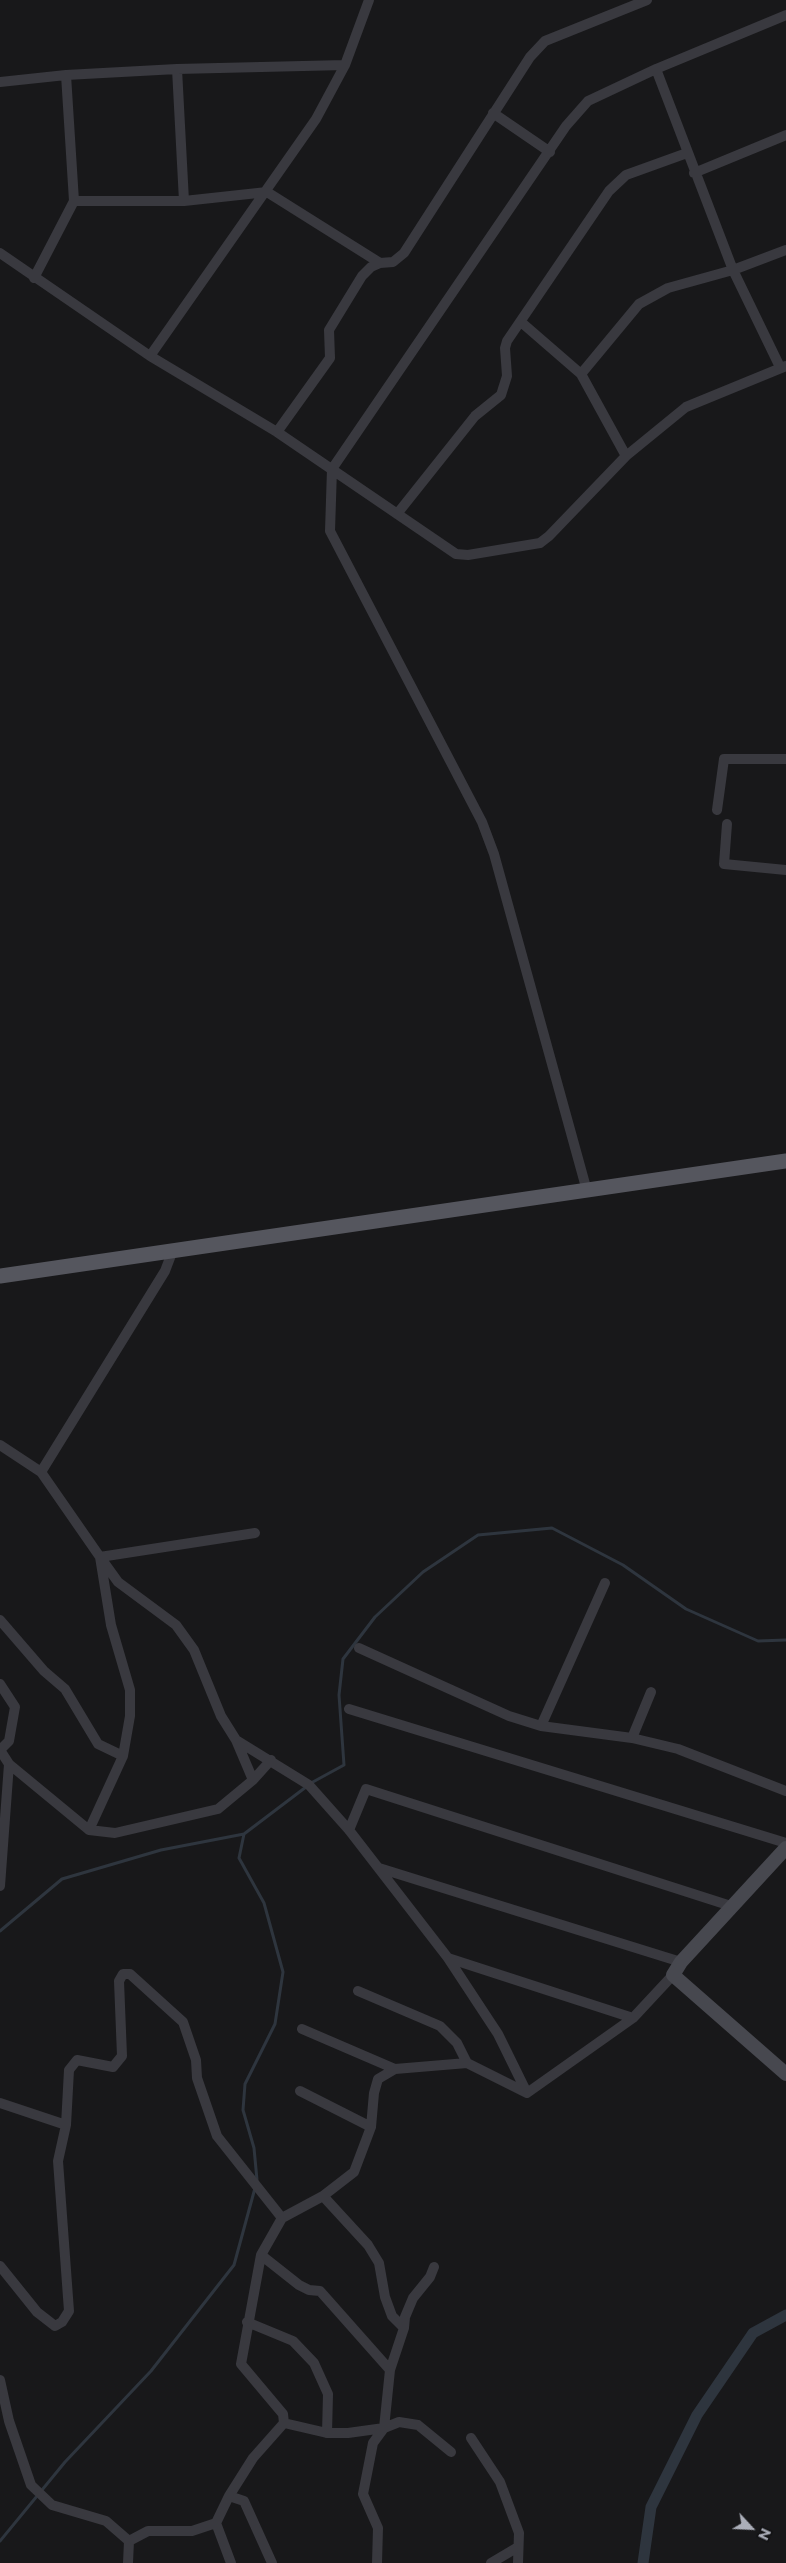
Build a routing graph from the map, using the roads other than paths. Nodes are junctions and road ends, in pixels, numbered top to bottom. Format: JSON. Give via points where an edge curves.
{"nodes":[{"id":1,"x":369,"y":0,"type":"edge"},
{"id":2,"x":647,"y":0,"type":"edge"},
{"id":3,"x":629,"y":3,"type":"edge"},
{"id":4,"x":786,"y":15,"type":"edge"},
{"id":5,"x":344,"y":65,"type":"junction"},
{"id":6,"x":656,"y":69,"type":"junction"},
{"id":7,"x":177,"y":70,"type":"junction"},
{"id":8,"x":66,"y":75,"type":"junction"},
{"id":9,"x":0,"y":82,"type":"edge"},
{"id":10,"x":493,"y":113,"type":"junction"},
{"id":11,"x":786,"y":135,"type":"edge"},
{"id":12,"x":550,"y":152,"type":"junction"},
{"id":13,"x":687,"y":153,"type":"junction"},
{"id":14,"x":694,"y":172,"type":"junction"},
{"id":15,"x":266,"y":192,"type":"junction"},
{"id":16,"x":74,"y":201,"type":"junction"},
{"id":17,"x":184,"y":201,"type":"junction"},
{"id":18,"x":786,"y":250,"type":"edge"},
{"id":19,"x":0,"y":253,"type":"edge"},
{"id":20,"x":374,"y":262,"type":"junction"},
{"id":21,"x":733,"y":270,"type":"junction"},
{"id":22,"x":34,"y":278,"type":"junction"},
{"id":23,"x":521,"y":322,"type":"junction"},
{"id":24,"x":150,"y":356,"type":"junction"},
{"id":25,"x":783,"y":366,"type":"edge"},
{"id":26,"x":581,"y":374,"type":"junction"},
{"id":27,"x":277,"y":432,"type":"junction"},
{"id":28,"x":626,"y":456,"type":"junction"},
{"id":29,"x":332,"y":469,"type":"junction"},
{"id":30,"x":397,"y":514,"type":"junction"},
{"id":31,"x":786,"y":759,"type":"edge"},
{"id":32,"x":718,"y":810,"type":"dead end"},
{"id":33,"x":727,"y":824,"type":"dead end"},
{"id":34,"x":786,"y":870,"type":"edge"},
{"id":35,"x":786,"y":1161,"type":"edge"},
{"id":36,"x":587,"y":1191,"type":"junction"},
{"id":37,"x":173,"y":1250,"type":"junction"},
{"id":38,"x":0,"y":1276,"type":"edge"},
{"id":39,"x":0,"y":1445,"type":"edge"},
{"id":40,"x":41,"y":1472,"type":"junction"},
{"id":41,"x":255,"y":1533,"type":"dead end"},
{"id":42,"x":100,"y":1557,"type":"junction"},
{"id":43,"x":605,"y":1583,"type":"dead end"},
{"id":44,"x":0,"y":1620,"type":"edge"},
{"id":45,"x":359,"y":1648,"type":"dead end"},
{"id":46,"x":0,"y":1684,"type":"edge"},
{"id":47,"x":651,"y":1692,"type":"dead end"},
{"id":48,"x":349,"y":1709,"type":"dead end"},
{"id":49,"x":541,"y":1726,"type":"junction"},
{"id":50,"x":632,"y":1738,"type":"junction"},
{"id":51,"x":236,"y":1740,"type":"junction"},
{"id":52,"x":123,"y":1756,"type":"junction"},
{"id":53,"x":271,"y":1760,"type":"junction"},
{"id":54,"x":9,"y":1764,"type":"junction"},
{"id":55,"x":253,"y":1780,"type":"junction"},
{"id":56,"x":786,"y":1791,"type":"edge"},
{"id":57,"x":89,"y":1830,"type":"junction"},
{"id":58,"x":349,"y":1830,"type":"junction"},
{"id":59,"x":786,"y":1843,"type":"edge"},
{"id":60,"x":786,"y":1848,"type":"edge"},
{"id":61,"x":378,"y":1868,"type":"junction"},
{"id":62,"x":0,"y":1886,"type":"edge"},
{"id":63,"x":731,"y":1906,"type":"junction"},
{"id":64,"x":448,"y":1958,"type":"junction"},
{"id":65,"x":681,"y":1962,"type":"junction"},
{"id":66,"x":673,"y":1975,"type":"junction"},
{"id":67,"x":358,"y":1991,"type":"dead end"},
{"id":68,"x":633,"y":2018,"type":"junction"},
{"id":69,"x":302,"y":2029,"type":"dead end"},
{"id":70,"x":466,"y":2063,"type":"junction"},
{"id":71,"x":395,"y":2069,"type":"junction"},
{"id":72,"x":786,"y":2074,"type":"edge"},
{"id":73,"x":300,"y":2092,"type":"dead end"},
{"id":74,"x":527,"y":2094,"type":"junction"},
{"id":75,"x":0,"y":2103,"type":"edge"},
{"id":76,"x":66,"y":2125,"type":"junction"},
{"id":77,"x":372,"y":2127,"type":"junction"},
{"id":78,"x":323,"y":2196,"type":"junction"},
{"id":79,"x":282,"y":2218,"type":"junction"},
{"id":80,"x":260,"y":2255,"type":"junction"},
{"id":81,"x":0,"y":2266,"type":"edge"},
{"id":82,"x":434,"y":2267,"type":"dead end"},
{"id":83,"x":247,"y":2322,"type":"junction"},
{"id":84,"x":404,"y":2328,"type":"junction"},
{"id":85,"x":390,"y":2370,"type":"junction"},
{"id":86,"x":0,"y":2380,"type":"edge"},
{"id":87,"x":284,"y":2423,"type":"junction"},
{"id":88,"x":384,"y":2428,"type":"junction"},
{"id":89,"x":327,"y":2433,"type":"junction"},
{"id":90,"x":471,"y":2438,"type":"dead end"},
{"id":91,"x":451,"y":2452,"type":"dead end"},
{"id":92,"x":229,"y":2496,"type":"junction"},
{"id":93,"x":216,"y":2523,"type":"junction"},
{"id":94,"x":129,"y":2541,"type":"junction"},
{"id":95,"x":518,"y":2548,"type":"junction"},
{"id":96,"x":128,"y":2563,"type":"edge"},
{"id":97,"x":231,"y":2563,"type":"edge"},
{"id":98,"x":272,"y":2563,"type":"edge"},
{"id":99,"x":377,"y":2563,"type":"edge"},
{"id":100,"x":491,"y":2563,"type":"edge"},
{"id":101,"x":518,"y":2563,"type":"edge"}],
"edges":[{"from":1,"to":5,"type":"street"},
{"from":2,"to":3,"type":"street"},
{"from":3,"to":10,"type":"street","via":[[545,41],[530,57]]},
{"from":4,"to":6,"type":"street"},
{"from":5,"to":7,"type":"street"},
{"from":5,"to":15,"type":"street","via":[[316,119]]},
{"from":6,"to":12,"type":"street","via":[[588,101],[566,126]]},
{"from":6,"to":13,"type":"street"},
{"from":7,"to":8,"type":"street"},
{"from":7,"to":17,"type":"street"},
{"from":8,"to":9,"type":"street"},
{"from":8,"to":16,"type":"street"},
{"from":10,"to":12,"type":"street"},
{"from":10,"to":20,"type":"street","via":[[404,253],[393,262]]},
{"from":11,"to":14,"type":"street"},
{"from":12,"to":29,"type":"street"},
{"from":13,"to":14,"type":"street"},
{"from":13,"to":23,"type":"street","via":[[626,175],[618,181]]},
{"from":14,"to":21,"type":"street"},
{"from":15,"to":17,"type":"street"},
{"from":15,"to":20,"type":"street"},
{"from":15,"to":24,"type":"street"},
{"from":16,"to":17,"type":"street"},
{"from":16,"to":22,"type":"street"},
{"from":18,"to":21,"type":"street"},
{"from":19,"to":22,"type":"street"},
{"from":20,"to":27,"type":"street","via":[[329,330],[330,358]]},
{"from":21,"to":25,"type":"street"},
{"from":21,"to":26,"type":"street","via":[[668,288],[639,304]]},
{"from":22,"to":24,"type":"street"},
{"from":23,"to":26,"type":"street"},
{"from":23,"to":30,"type":"street","via":[[505,348],[508,376],[501,395],[475,416]]},
{"from":24,"to":27,"type":"street"},
{"from":25,"to":28,"type":"street","via":[[686,407]]},
{"from":26,"to":28,"type":"street"},
{"from":27,"to":29,"type":"street"},
{"from":28,"to":30,"type":"street","via":[[549,536],[533,545],[456,554]]},
{"from":29,"to":30,"type":"street"},
{"from":29,"to":36,"type":"street","via":[[330,531],[482,822],[494,854]]},
{"from":31,"to":32,"type":"street","via":[[724,759]]},
{"from":33,"to":34,"type":"street","via":[[724,864]]},
{"from":35,"to":36,"type":"main road"},
{"from":36,"to":37,"type":"main road"},
{"from":37,"to":38,"type":"main road"},
{"from":37,"to":40,"type":"street","via":[[165,1271]]},
{"from":39,"to":40,"type":"street"},
{"from":40,"to":42,"type":"street"},
{"from":41,"to":42,"type":"street"},
{"from":42,"to":51,"type":"street","via":[[118,1582],[176,1625],[194,1650],[221,1716]]},
{"from":42,"to":52,"type":"street","via":[[111,1625],[130,1690],[130,1716]]},
{"from":43,"to":49,"type":"street"},
{"from":44,"to":52,"type":"street","via":[[44,1671],[65,1689],[98,1744]]},
{"from":45,"to":49,"type":"street","via":[[509,1716]]},
{"from":46,"to":54,"type":"street","via":[[15,1707],[9,1740],[0,1750]]},
{"from":47,"to":50,"type":"street"},
{"from":48,"to":59,"type":"street"},
{"from":49,"to":50,"type":"street"},
{"from":50,"to":56,"type":"street","via":[[678,1750]]},
{"from":51,"to":53,"type":"street"},
{"from":51,"to":55,"type":"street"},
{"from":52,"to":57,"type":"street"},
{"from":53,"to":55,"type":"street"},
{"from":53,"to":58,"type":"street","via":[[309,1785]]},
{"from":54,"to":57,"type":"street"},
{"from":54,"to":62,"type":"street"},
{"from":55,"to":57,"type":"street","via":[[218,1809],[115,1832]]},
{"from":58,"to":61,"type":"street"},
{"from":58,"to":63,"type":"street","via":[[366,1789]]},
{"from":60,"to":63,"type":"street"},
{"from":61,"to":64,"type":"street"},
{"from":61,"to":65,"type":"street"},
{"from":63,"to":65,"type":"street"},
{"from":64,"to":68,"type":"street"},
{"from":64,"to":74,"type":"street","via":[[498,2034]]},
{"from":65,"to":66,"type":"street"},
{"from":66,"to":68,"type":"street"},
{"from":66,"to":72,"type":"street"},
{"from":67,"to":70,"type":"street","via":[[440,2026],[457,2043]]},
{"from":68,"to":74,"type":"street"},
{"from":69,"to":71,"type":"street"},
{"from":70,"to":71,"type":"street"},
{"from":70,"to":74,"type":"street"},
{"from":71,"to":77,"type":"street","via":[[378,2079]]},
{"from":73,"to":77,"type":"street"},
{"from":75,"to":76,"type":"street"},
{"from":76,"to":79,"type":"street","via":[[69,2070],[77,2060],[114,2067],[122,2056],[119,1981],[124,1974],[130,1974],[183,2022],[217,2136]]},
{"from":76,"to":81,"type":"street","via":[[58,2161],[69,2311],[62,2322],[55,2326],[37,2312]]},
{"from":77,"to":78,"type":"street","via":[[354,2172]]},
{"from":78,"to":79,"type":"street"},
{"from":78,"to":84,"type":"street","via":[[368,2245],[379,2263],[392,2316]]},
{"from":79,"to":80,"type":"street"},
{"from":80,"to":83,"type":"street"},
{"from":80,"to":85,"type":"street","via":[[299,2285],[320,2291]]},
{"from":82,"to":84,"type":"street","via":[[430,2277],[412,2298]]},
{"from":83,"to":87,"type":"street","via":[[241,2364],[283,2414]]},
{"from":83,"to":89,"type":"street","via":[[293,2341],[314,2363],[328,2394]]},
{"from":84,"to":85,"type":"street"},
{"from":85,"to":88,"type":"street"},
{"from":86,"to":94,"type":"street","via":[[9,2421],[31,2485],[52,2505],[106,2521]]},
{"from":87,"to":89,"type":"street"},
{"from":87,"to":92,"type":"street","via":[[253,2458]]},
{"from":88,"to":89,"type":"street","via":[[348,2434]]},
{"from":88,"to":91,"type":"street","via":[[399,2422],[418,2425]]},
{"from":88,"to":99,"type":"street","via":[[372,2444],[363,2494],[378,2528]]},
{"from":90,"to":95,"type":"street","via":[[500,2482],[520,2533]]},
{"from":92,"to":93,"type":"street"},
{"from":92,"to":98,"type":"street","via":[[244,2501]]},
{"from":93,"to":94,"type":"street","via":[[192,2531],[148,2531]]},
{"from":93,"to":97,"type":"street"},
{"from":94,"to":96,"type":"street"},
{"from":95,"to":100,"type":"street"},
{"from":95,"to":101,"type":"street"}]}
